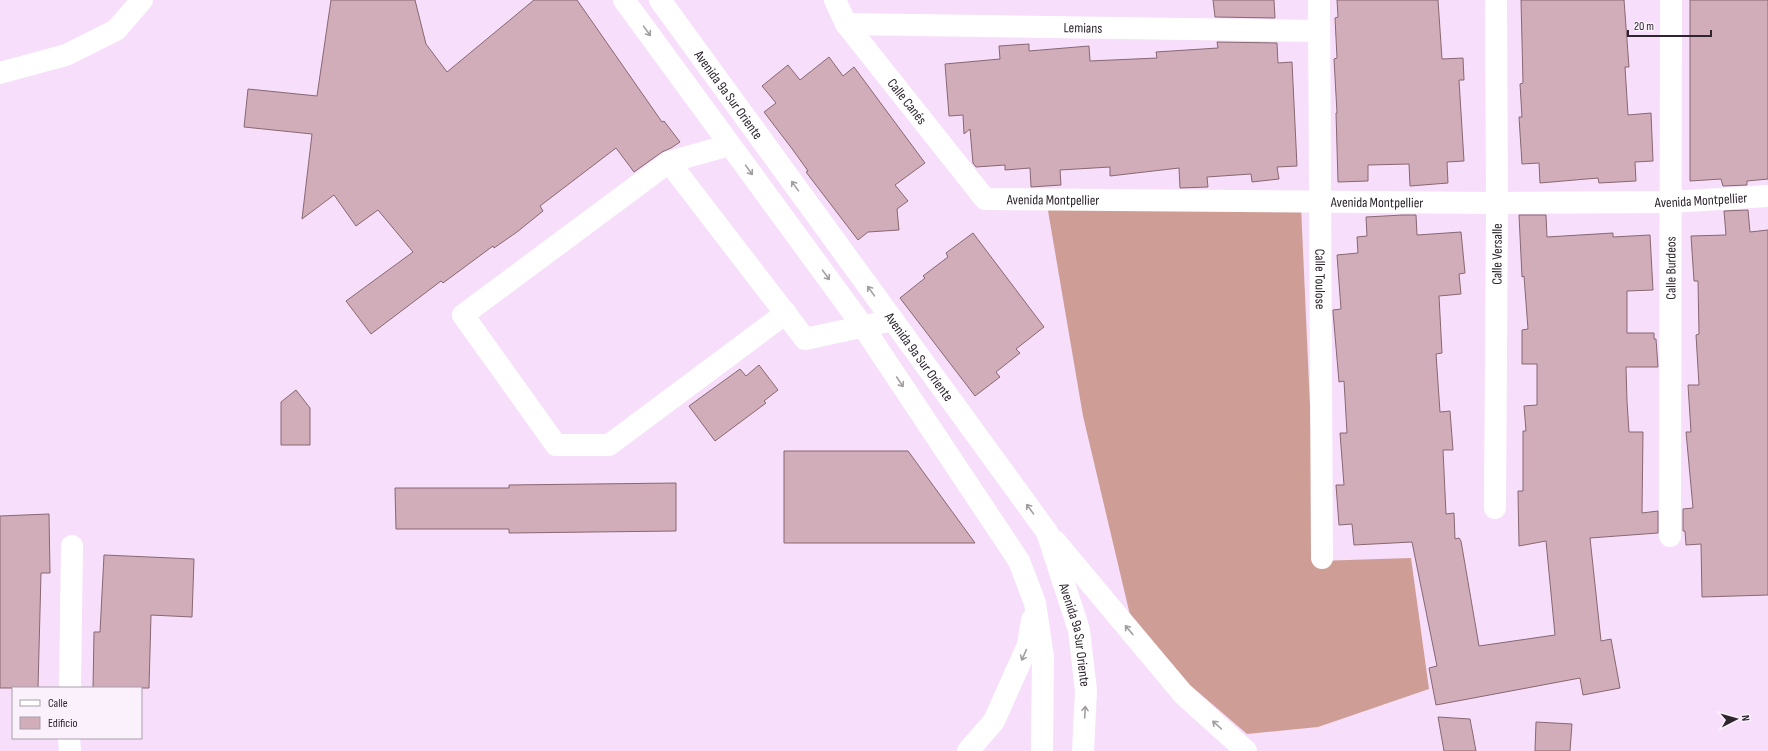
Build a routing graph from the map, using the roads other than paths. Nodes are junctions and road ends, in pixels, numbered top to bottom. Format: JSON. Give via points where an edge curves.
{"nodes":[{"id":1,"x":142,"y":0,"type":"edge"},
{"id":2,"x":624,"y":0,"type":"edge"},
{"id":3,"x":660,"y":0,"type":"edge"},
{"id":4,"x":835,"y":0,"type":"edge"},
{"id":5,"x":1319,"y":0,"type":"edge"},
{"id":6,"x":1496,"y":0,"type":"edge"},
{"id":7,"x":1671,"y":0,"type":"edge"},
{"id":8,"x":846,"y":24,"type":"junction"},
{"id":9,"x":1320,"y":31,"type":"junction"},
{"id":10,"x":0,"y":73,"type":"edge"},
{"id":11,"x":730,"y":145,"type":"junction"},
{"id":12,"x":669,"y":162,"type":"junction"},
{"id":13,"x":1768,"y":196,"type":"edge"},
{"id":14,"x":985,"y":199,"type":"joint"},
{"id":15,"x":1320,"y":202,"type":"junction"},
{"id":16,"x":1672,"y":202,"type":"junction"},
{"id":17,"x":1497,"y":203,"type":"junction"},
{"id":18,"x":786,"y":313,"type":"junction"},
{"id":19,"x":893,"y":320,"type":"junction"},
{"id":20,"x":862,"y":325,"type":"junction"},
{"id":21,"x":1495,"y":508,"type":"dead end"},
{"id":22,"x":1047,"y":532,"type":"junction"},
{"id":23,"x":1670,"y":536,"type":"dead end"},
{"id":24,"x":72,"y":546,"type":"dead end"},
{"id":25,"x":1322,"y":558,"type":"dead end"},
{"id":26,"x":1035,"y":603,"type":"junction"},
{"id":27,"x":70,"y":687,"type":"edge"},
{"id":28,"x":69,"y":739,"type":"edge"},
{"id":29,"x":70,"y":751,"type":"edge"},
{"id":30,"x":968,"y":751,"type":"edge"},
{"id":31,"x":1042,"y":751,"type":"edge"},
{"id":32,"x":1083,"y":751,"type":"edge"},
{"id":33,"x":1246,"y":751,"type":"edge"}],
"edges":[{"from":1,"to":10,"type":"street","via":[[116,30],[66,55]]},
{"from":2,"to":11,"type":"street","name":"Avenida 9a Sur Oriente","one_way":true},
{"from":19,"to":3,"type":"street","name":"Avenida 9a Sur Oriente","one_way":true},
{"from":4,"to":8,"type":"street","name":"Calle Canés"},
{"from":5,"to":9,"type":"street","name":"Calle Toulose"},
{"from":6,"to":17,"type":"street","name":"Calle Versalle"},
{"from":7,"to":16,"type":"street","name":"Calle Burdeos"},
{"from":8,"to":9,"type":"street","name":"Lemians"},
{"from":8,"to":14,"type":"street","name":"Calle Canés"},
{"from":9,"to":15,"type":"street","name":"Calle Toulose"},
{"from":11,"to":12,"type":"street"},
{"from":11,"to":20,"type":"street","name":"Avenida 9a Sur Oriente","one_way":true},
{"from":12,"to":18,"type":"street"},
{"from":12,"to":18,"type":"street","via":[[463,315],[556,445],[609,446]]},
{"from":13,"to":16,"type":"street","name":"Avenida Montpellier"},
{"from":14,"to":15,"type":"street","name":"Avenida Montpellier"},
{"from":15,"to":17,"type":"street","name":"Avenida Montpellier"},
{"from":15,"to":25,"type":"street","name":"Calle Toulose"},
{"from":16,"to":17,"type":"street","name":"Avenida Montpellier"},
{"from":16,"to":23,"type":"street","name":"Calle Burdeos"},
{"from":17,"to":21,"type":"street","name":"Calle Versalle"},
{"from":18,"to":20,"type":"street","via":[[805,339]]},
{"from":19,"to":20,"type":"street"},
{"from":22,"to":19,"type":"street","name":"Avenida 9a Sur Oriente","one_way":true},
{"from":20,"to":26,"type":"street","name":"Avenida 9a Sur Oriente","one_way":true,"via":[[1019,561]]},
{"from":32,"to":22,"type":"street","name":"Avenida 9a Sur Oriente","one_way":true,"via":[[1086,691],[1079,630]]},
{"from":33,"to":22,"type":"street","one_way":true,"via":[[1183,694]]},
{"from":24,"to":27,"type":"street"},
{"from":26,"to":30,"type":"street","one_way":true,"via":[[1028,645],[994,721]]},
{"from":26,"to":31,"type":"street","name":"Avenida 9a Sur Oriente","via":[[1043,657]]},
{"from":28,"to":29,"type":"street"}]}
